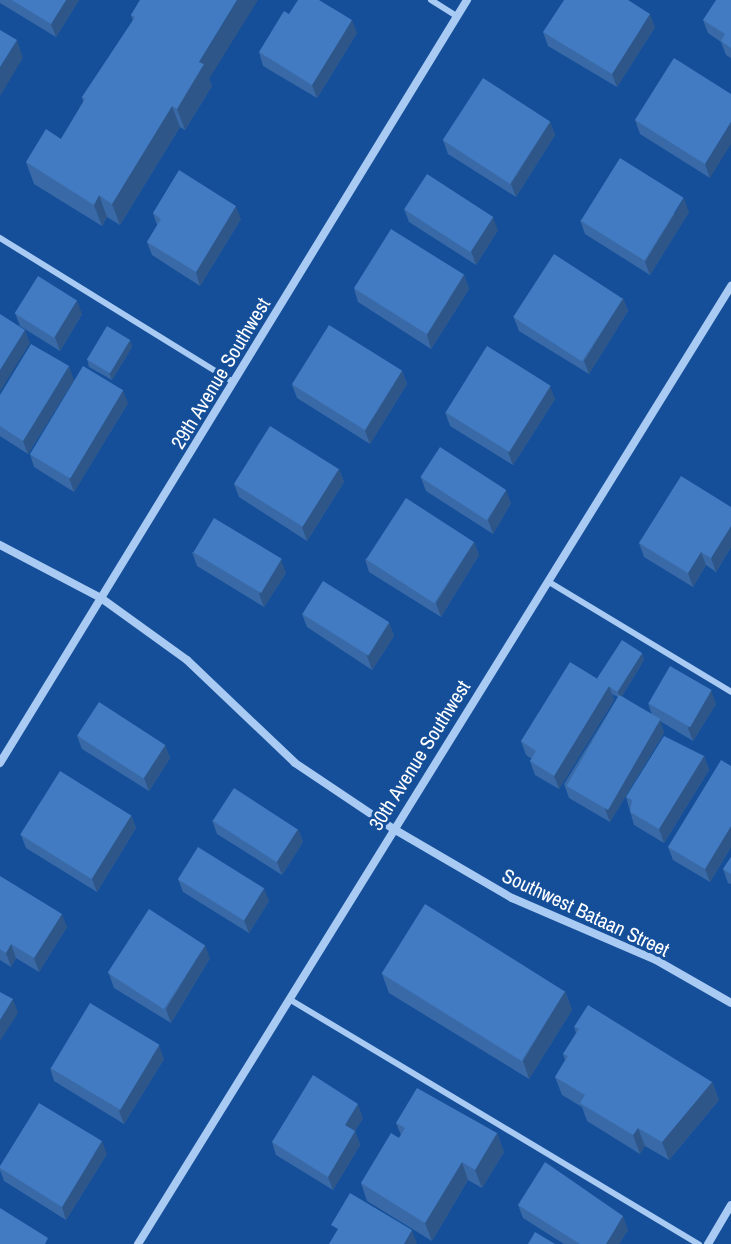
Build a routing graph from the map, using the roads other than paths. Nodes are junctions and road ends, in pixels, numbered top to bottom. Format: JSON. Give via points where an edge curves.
{"nodes":[{"id":1,"x":431,"y":0,"type":"edge"},
{"id":2,"x":467,"y":0,"type":"edge"},
{"id":3,"x":457,"y":16,"type":"junction"},
{"id":4,"x":0,"y":238,"type":"edge"},
{"id":5,"x":731,"y":286,"type":"edge"},
{"id":6,"x":233,"y":382,"type":"junction"},
{"id":7,"x":0,"y":545,"type":"edge"},
{"id":8,"x":549,"y":582,"type":"junction"},
{"id":9,"x":101,"y":598,"type":"junction"},
{"id":10,"x":731,"y":692,"type":"edge"},
{"id":11,"x":0,"y":763,"type":"edge"},
{"id":12,"x":392,"y":828,"type":"junction"},
{"id":13,"x":289,"y":999,"type":"junction"},
{"id":14,"x":731,"y":1003,"type":"edge"},
{"id":15,"x":731,"y":1205,"type":"edge"},
{"id":16,"x":138,"y":1244,"type":"edge"},
{"id":17,"x":699,"y":1244,"type":"edge"},
{"id":18,"x":708,"y":1244,"type":"edge"}],
"edges":[{"from":1,"to":3,"type":"lane"},
{"from":2,"to":3,"type":"street","name":"29th Avenue Southwest"},
{"from":3,"to":6,"type":"street","name":"29th Avenue Southwest"},
{"from":4,"to":6,"type":"lane"},
{"from":5,"to":8,"type":"street","name":"30th Avenue Southwest"},
{"from":6,"to":9,"type":"street","name":"29th Avenue Southwest"},
{"from":7,"to":9,"type":"street","name":"Southwest Bataan Street"},
{"from":8,"to":10,"type":"lane"},
{"from":8,"to":12,"type":"street","name":"30th Avenue Southwest"},
{"from":9,"to":11,"type":"street","name":"29th Avenue Southwest"},
{"from":9,"to":12,"type":"street","name":"Southwest Bataan Street","via":[[220,686],[295,763]]},
{"from":12,"to":13,"type":"street","name":"30th Avenue Southwest"},
{"from":12,"to":14,"type":"street","name":"Southwest Bataan Street","via":[[512,898],[656,960]]},
{"from":13,"to":16,"type":"street","name":"30th Avenue Southwest"},
{"from":13,"to":17,"type":"lane"},
{"from":15,"to":18,"type":"street"}]}
